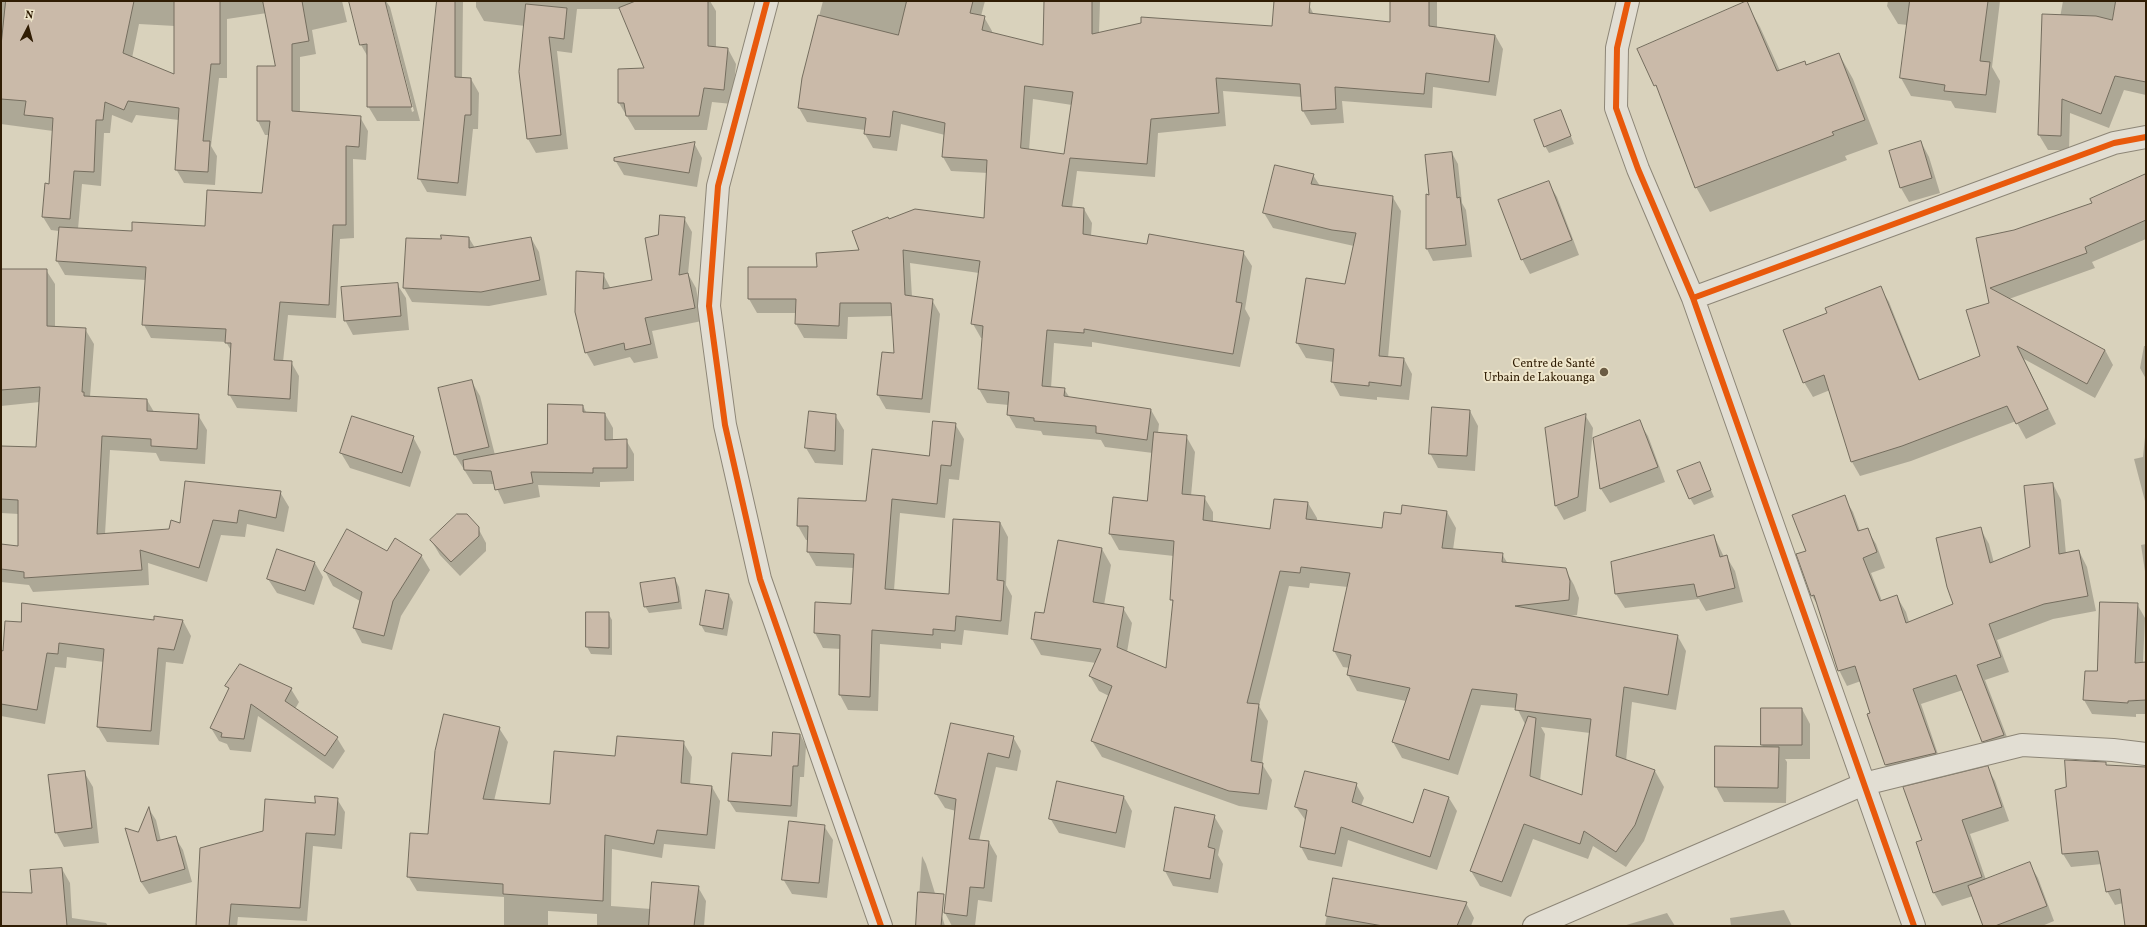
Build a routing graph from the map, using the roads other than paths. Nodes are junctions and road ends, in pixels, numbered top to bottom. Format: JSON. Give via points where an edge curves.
{"nodes":[{"id":1,"x":768,"y":1,"type":"edge"},
{"id":2,"x":1628,"y":1,"type":"edge"},
{"id":3,"x":2146,"y":137,"type":"edge"},
{"id":4,"x":1693,"y":298,"type":"junction"},
{"id":5,"x":2146,"y":754,"type":"edge"},
{"id":6,"x":1864,"y":784,"type":"junction"},
{"id":7,"x":882,"y":926,"type":"edge"},
{"id":8,"x":1534,"y":926,"type":"edge"},
{"id":9,"x":1914,"y":926,"type":"edge"}],
"edges":[{"from":1,"to":7,"type":"street","via":[[718,186],[709,306],[725,425],[760,579]]},
{"from":2,"to":4,"type":"street","via":[[1617,48],[1616,108],[1638,169]]},
{"from":3,"to":4,"type":"street","via":[[2114,143]]},
{"from":4,"to":6,"type":"street"},
{"from":5,"to":6,"type":"street","via":[[2022,745]]},
{"from":6,"to":8,"type":"street"},
{"from":6,"to":9,"type":"street"}]}
